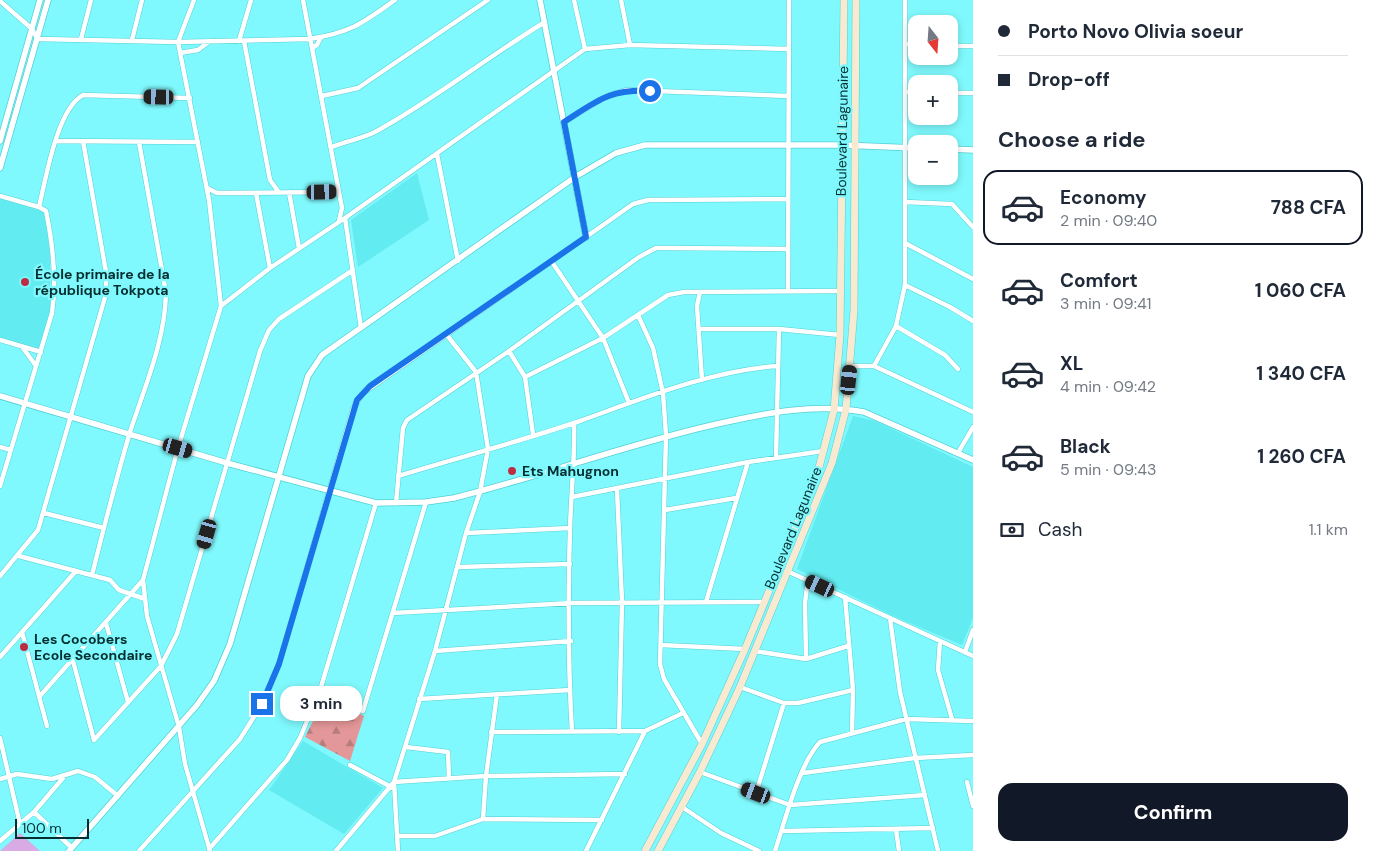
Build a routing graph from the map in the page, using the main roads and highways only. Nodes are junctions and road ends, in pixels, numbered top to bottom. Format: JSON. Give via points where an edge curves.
{"nodes":[{"id":1,"x":844,"y":0,"type":"edge"},
{"id":2,"x":856,"y":0,"type":"edge"},
{"id":3,"x":645,"y":851,"type":"edge"},
{"id":4,"x":658,"y":851,"type":"edge"}],
"edges":[{"from":1,"to":3,"type":"main road","name":"Boulevard Lagunaire","via":[[840,335],[834,410],[816,475],[745,649],[702,744]]},
{"from":2,"to":4,"type":"main road","name":"Boulevard Lagunaire","via":[[854,310],[846,409],[832,463],[740,687]]}]}
